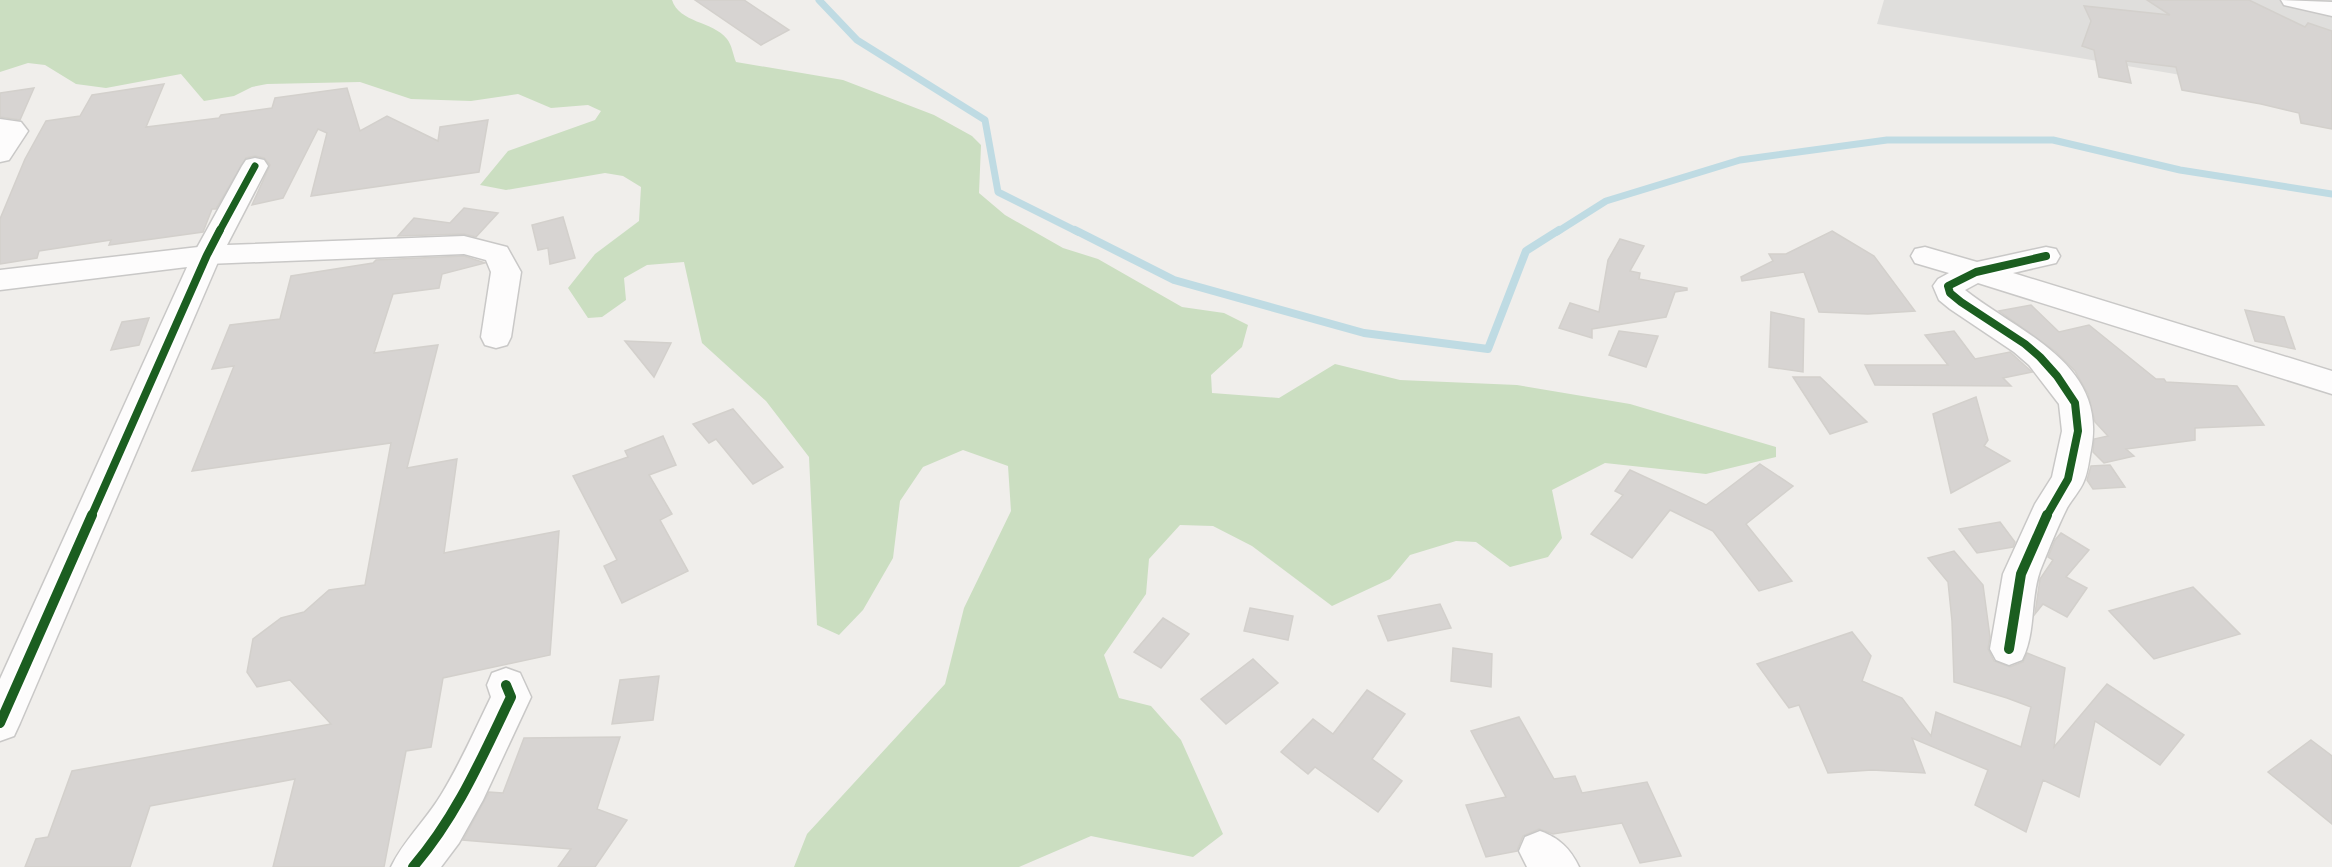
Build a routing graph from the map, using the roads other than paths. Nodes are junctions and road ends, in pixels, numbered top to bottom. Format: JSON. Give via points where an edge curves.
{"nodes":[{"id":1,"x":2292,"y":0,"type":"edge"},
{"id":2,"x":2328,"y":11,"type":"edge"},
{"id":3,"x":3,"y":126,"type":"edge"},
{"id":4,"x":0,"y":154,"type":"edge"},
{"id":5,"x":255,"y":166,"type":"dead end"},
{"id":6,"x":207,"y":255,"type":"junction"},
{"id":7,"x":1925,"y":256,"type":"dead end"},
{"id":8,"x":2046,"y":256,"type":"dead end"},
{"id":9,"x":1976,"y":272,"type":"junction"},
{"id":10,"x":0,"y":280,"type":"edge"},
{"id":11,"x":495,"y":337,"type":"dead end"},
{"id":12,"x":2332,"y":383,"type":"edge"},
{"id":13,"x":2009,"y":649,"type":"dead end"},
{"id":14,"x":506,"y":685,"type":"dead end"},
{"id":15,"x":0,"y":723,"type":"edge"},
{"id":16,"x":413,"y":867,"type":"edge"}],
"edges":[{"from":1,"to":2,"type":"street"},
{"from":3,"to":4,"type":"street","via":[[15,131]]},
{"from":5,"to":6,"type":"street"},
{"from":6,"to":10,"type":"street"},
{"from":6,"to":11,"type":"street","via":[[464,245],[488,250],[497,254],[506,272]]},
{"from":6,"to":15,"type":"street"},
{"from":7,"to":9,"type":"street"},
{"from":8,"to":9,"type":"street"},
{"from":9,"to":12,"type":"street"},
{"from":9,"to":13,"type":"street","via":[[1952,282],[1948,286],[1950,293],[2040,357],[2075,403],[2078,431],[2068,480],[2052,504],[2021,574]]},
{"from":14,"to":16,"type":"street","via":[[511,697],[461,804]]}]}
